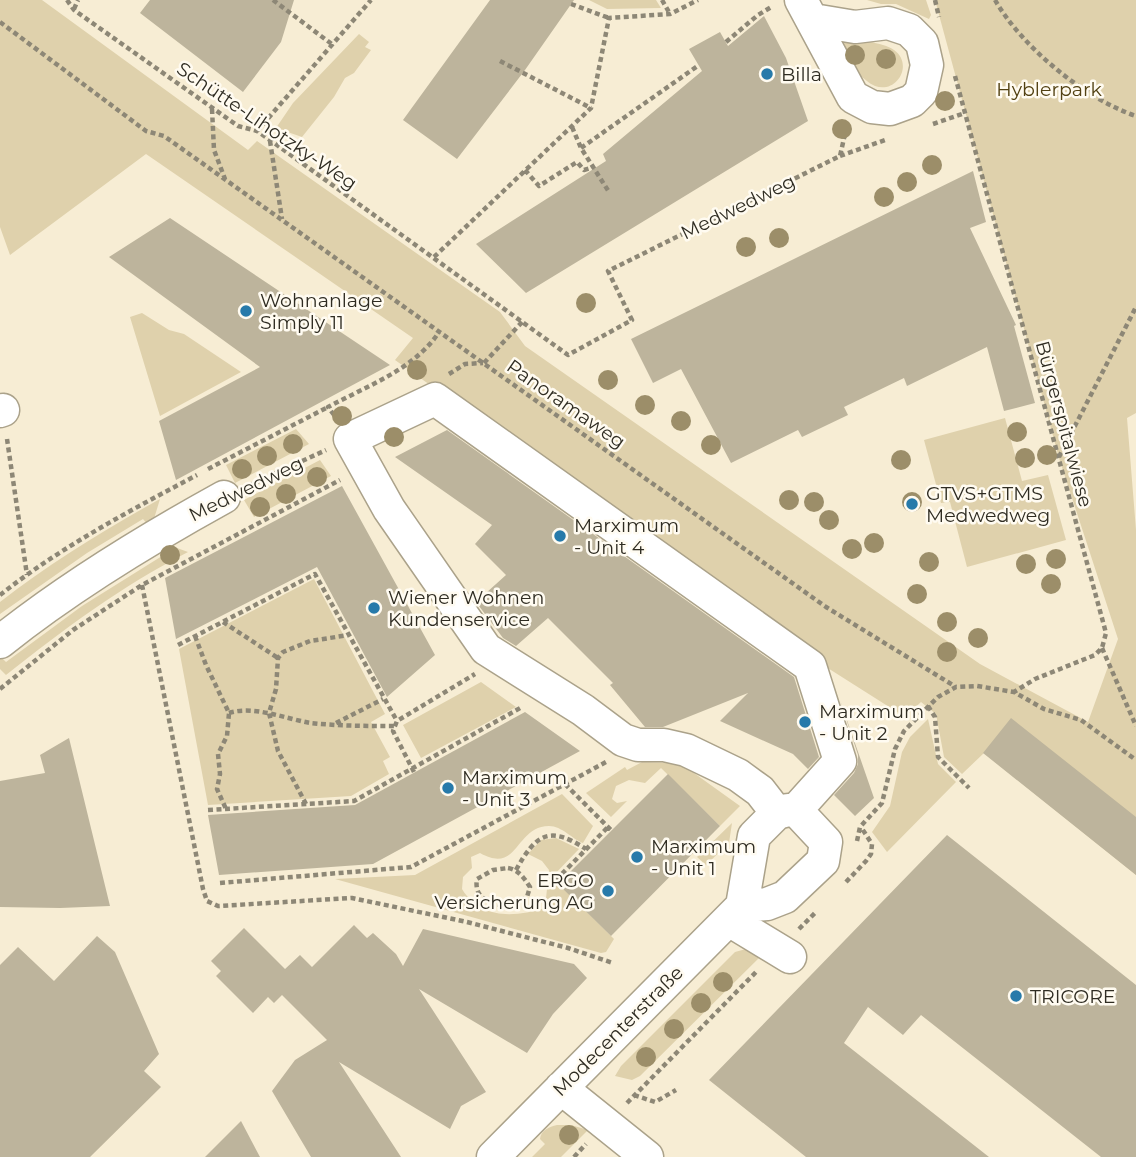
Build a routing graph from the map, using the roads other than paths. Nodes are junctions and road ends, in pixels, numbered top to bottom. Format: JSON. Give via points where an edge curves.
{"nodes":[{"id":1,"x":807,"y":10,"type":"edge"},
{"id":2,"x":224,"y":497,"type":"road end"},
{"id":3,"x":0,"y":642,"type":"edge"},
{"id":4,"x":787,"y":811,"type":"junction"},
{"id":5,"x":735,"y":913,"type":"junction"},
{"id":6,"x":784,"y":953,"type":"road end"},
{"id":7,"x":561,"y":1088,"type":"junction"},
{"id":8,"x":493,"y":1157,"type":"edge"},
{"id":9,"x":647,"y":1157,"type":"edge"}],
"edges":[{"from":1,"to":1,"type":"street","via":[[853,97],[890,109],[912,101],[921,92],[927,65],[922,43],[909,30],[888,23],[856,27]]},
{"from":2,"to":3,"type":"street","name":"Medwedweg","via":[[85,580]]},
{"from":4,"to":4,"type":"street","via":[[840,761],[810,666],[435,399],[349,439],[389,509],[486,649],[623,740],[686,750],[738,775]]},
{"from":4,"to":5,"type":"street","via":[[754,836]]},
{"from":4,"to":5,"type":"street","via":[[826,842],[823,861],[785,897]]},
{"from":5,"to":6,"type":"street"},
{"from":5,"to":7,"type":"street","name":"Modecenterstraße"},
{"from":7,"to":8,"type":"street","name":"Modecenterstraße"},
{"from":7,"to":9,"type":"street"}]}
